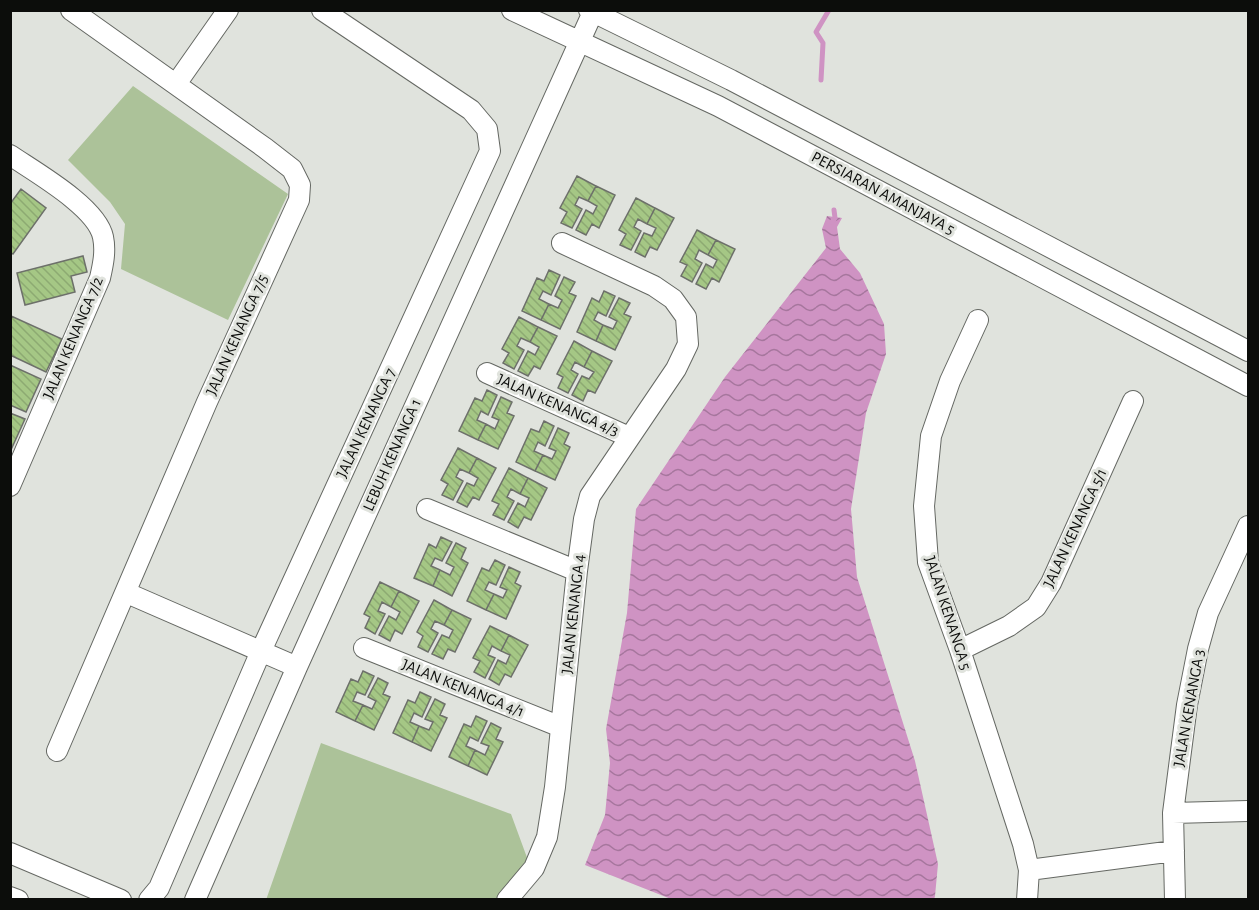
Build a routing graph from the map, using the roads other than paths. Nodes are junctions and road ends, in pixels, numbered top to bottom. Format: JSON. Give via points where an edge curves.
{"nodes":[{"id":1,"x":71,"y":10,"type":"edge"},
{"id":2,"x":228,"y":10,"type":"edge"},
{"id":3,"x":322,"y":10,"type":"edge"},
{"id":4,"x":513,"y":10,"type":"edge"},
{"id":5,"x":591,"y":11,"type":"edge"},
{"id":6,"x":579,"y":43,"type":"junction"},
{"id":7,"x":176,"y":84,"type":"junction"},
{"id":8,"x":10,"y":155,"type":"edge"},
{"id":9,"x":562,"y":243,"type":"dead end"},
{"id":10,"x":978,"y":320,"type":"dead end"},
{"id":11,"x":1248,"y":351,"type":"edge"},
{"id":12,"x":488,"y":373,"type":"dead end"},
{"id":13,"x":1248,"y":386,"type":"edge"},
{"id":14,"x":1133,"y":401,"type":"dead end"},
{"id":15,"x":628,"y":437,"type":"junction"},
{"id":16,"x":10,"y":486,"type":"edge"},
{"id":17,"x":427,"y":509,"type":"dead end"},
{"id":18,"x":1248,"y":526,"type":"edge"},
{"id":19,"x":576,"y":572,"type":"junction"},
{"id":20,"x":126,"y":593,"type":"junction"},
{"id":21,"x":364,"y":648,"type":"dead end"},
{"id":22,"x":960,"y":650,"type":"junction"},
{"id":23,"x":261,"y":651,"type":"junction"},
{"id":24,"x":297,"y":667,"type":"junction"},
{"id":25,"x":561,"y":727,"type":"junction"},
{"id":26,"x":57,"y":751,"type":"dead end"},
{"id":27,"x":1248,"y":810,"type":"edge"},
{"id":28,"x":1173,"y":813,"type":"junction"},
{"id":29,"x":1174,"y":851,"type":"junction"},
{"id":30,"x":10,"y":853,"type":"edge"},
{"id":31,"x":1029,"y":870,"type":"junction"},
{"id":32,"x":10,"y":897,"type":"edge"},
{"id":33,"x":18,"y":900,"type":"edge"},
{"id":34,"x":121,"y":900,"type":"edge"},
{"id":35,"x":149,"y":900,"type":"edge"},
{"id":36,"x":195,"y":900,"type":"edge"},
{"id":37,"x":507,"y":900,"type":"edge"},
{"id":38,"x":1027,"y":900,"type":"edge"},
{"id":39,"x":1174,"y":900,"type":"edge"}],
"edges":[{"from":1,"to":7,"type":"street","name":"JALAN KENANGA 7/5"},
{"from":2,"to":7,"type":"street"},
{"from":3,"to":23,"type":"street","name":"JALAN KENANGA 7","via":[[471,110],[488,129],[490,151]]},
{"from":4,"to":6,"type":"street","name":"PERSIARAN AMANJAYA 5"},
{"from":5,"to":6,"type":"street","name":"LEBUH KENANGA 1"},
{"from":5,"to":11,"type":"street","name":"PERSIARAN AMANJAYA 5","via":[[731,80]]},
{"from":6,"to":13,"type":"street","name":"PERSIARAN AMANJAYA 5","via":[[718,106]]},
{"from":6,"to":24,"type":"street","name":"LEBUH KENANGA 1"},
{"from":7,"to":20,"type":"street","name":"JALAN KENANGA 7/5","via":[[292,169],[300,185],[299,200]]},
{"from":8,"to":16,"type":"street","name":"JALAN KENANGA 7/2","via":[[94,217],[103,235],[104,258],[100,278]]},
{"from":9,"to":15,"type":"street","name":"JALAN KENANGA 4","via":[[654,286],[673,299],[686,317],[688,344],[676,369]]},
{"from":10,"to":22,"type":"street","name":"JALAN KENANGA 5","via":[[950,381],[931,436],[924,506],[928,562]]},
{"from":12,"to":15,"type":"street","name":"JALAN KENANGA 4/3"},
{"from":14,"to":22,"type":"street","name":"JALAN KENANGA 5/1","via":[[1051,583],[1036,607],[1009,626]]},
{"from":15,"to":19,"type":"street","name":"JALAN KENANGA 4","via":[[590,496]]},
{"from":17,"to":19,"type":"street"},
{"from":18,"to":28,"type":"street","name":"JALAN KENANGA 3","via":[[1208,613],[1198,649]]},
{"from":19,"to":25,"type":"street","name":"JALAN KENANGA 4"},
{"from":20,"to":23,"type":"street"},
{"from":20,"to":26,"type":"street","name":"JALAN KENANGA 7/5"},
{"from":21,"to":25,"type":"street","name":"JALAN KENANGA 4/1"},
{"from":22,"to":31,"type":"street","name":"JALAN KENANGA 5"},
{"from":23,"to":24,"type":"street"},
{"from":23,"to":35,"type":"street","name":"JALAN KENANGA 7","via":[[159,888]]},
{"from":24,"to":36,"type":"street","name":"LEBUH KENANGA 1"},
{"from":25,"to":37,"type":"street","name":"JALAN KENANGA 4","via":[[548,837],[534,868]]},
{"from":27,"to":28,"type":"street"},
{"from":28,"to":29,"type":"street","name":"JALAN KENANGA 3"},
{"from":29,"to":31,"type":"street"},
{"from":29,"to":39,"type":"street","name":"JALAN KENANGA 3"},
{"from":30,"to":34,"type":"street"},
{"from":31,"to":38,"type":"street"},
{"from":32,"to":33,"type":"street"}]}
